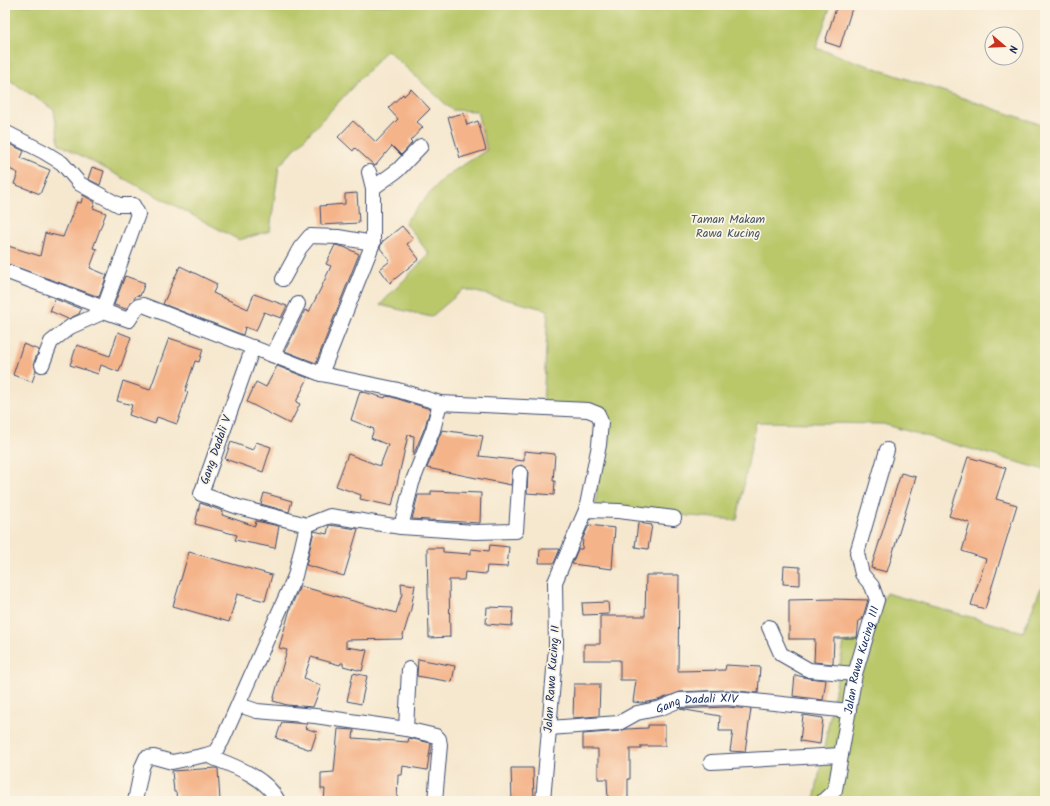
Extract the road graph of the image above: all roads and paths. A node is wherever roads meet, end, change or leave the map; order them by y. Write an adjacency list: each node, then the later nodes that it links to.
1 (5, 132): 9 (street)
2 (421, 146): 4 (street)
3 (369, 172): 4 (street)
4 (373, 188): 5 (street)
5 (373, 243): 7 (street); 13 (street)
6 (5, 271): 9 (street)
7 (283, 279)
8 (298, 304): 11 (street)
9 (105, 310): 10 (street, Jalan Rawa Kucing II); 12 (street)
10 (253, 347): 11 (street, Jalan Rawa Kucing II); 19 (street, Gang Dadali V)
11 (273, 355): 13 (street, Jalan Rawa Kucing II)
12 (42, 365)
13 (321, 374): 14 (street, Jalan Rawa Kucing II)
14 (440, 403): 17 (street, Jalan Rawa Kucing II); 20 (street)
15 (887, 450): 23 (street, Jalan Rawa Kucing III)
16 (520, 474): 20 (street)
17 (586, 510): 18 (street); 26 (street, Jalan Rawa Kucing II)
18 (674, 518)
19 (307, 525): 20 (street); 24 (street)
20 (401, 527)
21 (769, 627): 23 (street)
22 (409, 669): 27 (street)
23 (855, 674): 25 (street, Jalan Rawa Kucing III)
24 (239, 705): 27 (street); 28 (street)
25 (849, 710): 26 (street, Gang Dadali XIV); 29 (street, Jalan Rawa Kucing III)
26 (549, 728): 34 (street, Jalan Rawa Kucing II)
27 (406, 729): 33 (street)
28 (206, 755): 31 (street); 32 (street)
29 (841, 755): 30 (street); 35 (street, Jalan Rawa Kucing III)
30 (711, 762)
31 (135, 801)
32 (278, 801)
33 (435, 801)
34 (543, 801)
35 (823, 801)

